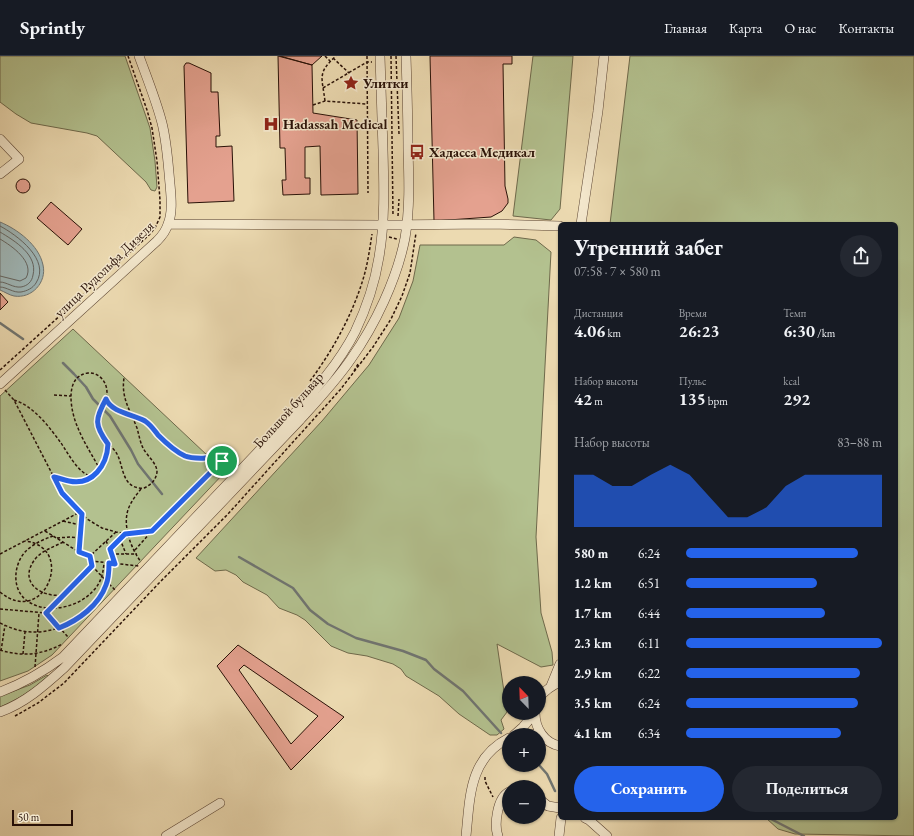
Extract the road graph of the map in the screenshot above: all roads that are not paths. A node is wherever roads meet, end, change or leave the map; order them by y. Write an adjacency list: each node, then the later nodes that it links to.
1 (139, 56): 8 (street, улица Рудольфа Дизеля)
2 (380, 56): 11 (street, Большой бульвар)
3 (406, 56): 9 (street, Большой бульвар)
4 (604, 56): 7 (street)
5 (0, 139): 6 (street)
6 (0, 174)
7 (581, 222)
8 (168, 224): 11 (street); 12 (street, улица Рудольфа Дизеля)
9 (407, 225): 10 (street); 11 (street); 18 (street, Большой бульвар)
10 (558, 226)
11 (376, 228): 17 (street, Большой бульвар)
12 (3, 387)
13 (558, 669): 15 (street)
14 (558, 683): 15 (street)
15 (551, 686): 16 (street)
16 (546, 690)
17 (0, 692)
18 (0, 712)
19 (528, 720): 20 (street)
20 (522, 728)
21 (546, 740): 23 (street)
22 (502, 742): 31 (street)
23 (558, 745)
24 (502, 800): 32 (street)
25 (220, 803): 30 (street)
26 (546, 804): 27 (street)
27 (558, 808)
28 (561, 820): 33 (street)
29 (589, 820): 34 (street)
30 (166, 836)
31 (466, 836)
32 (498, 836)
33 (559, 836)
34 (607, 836)

